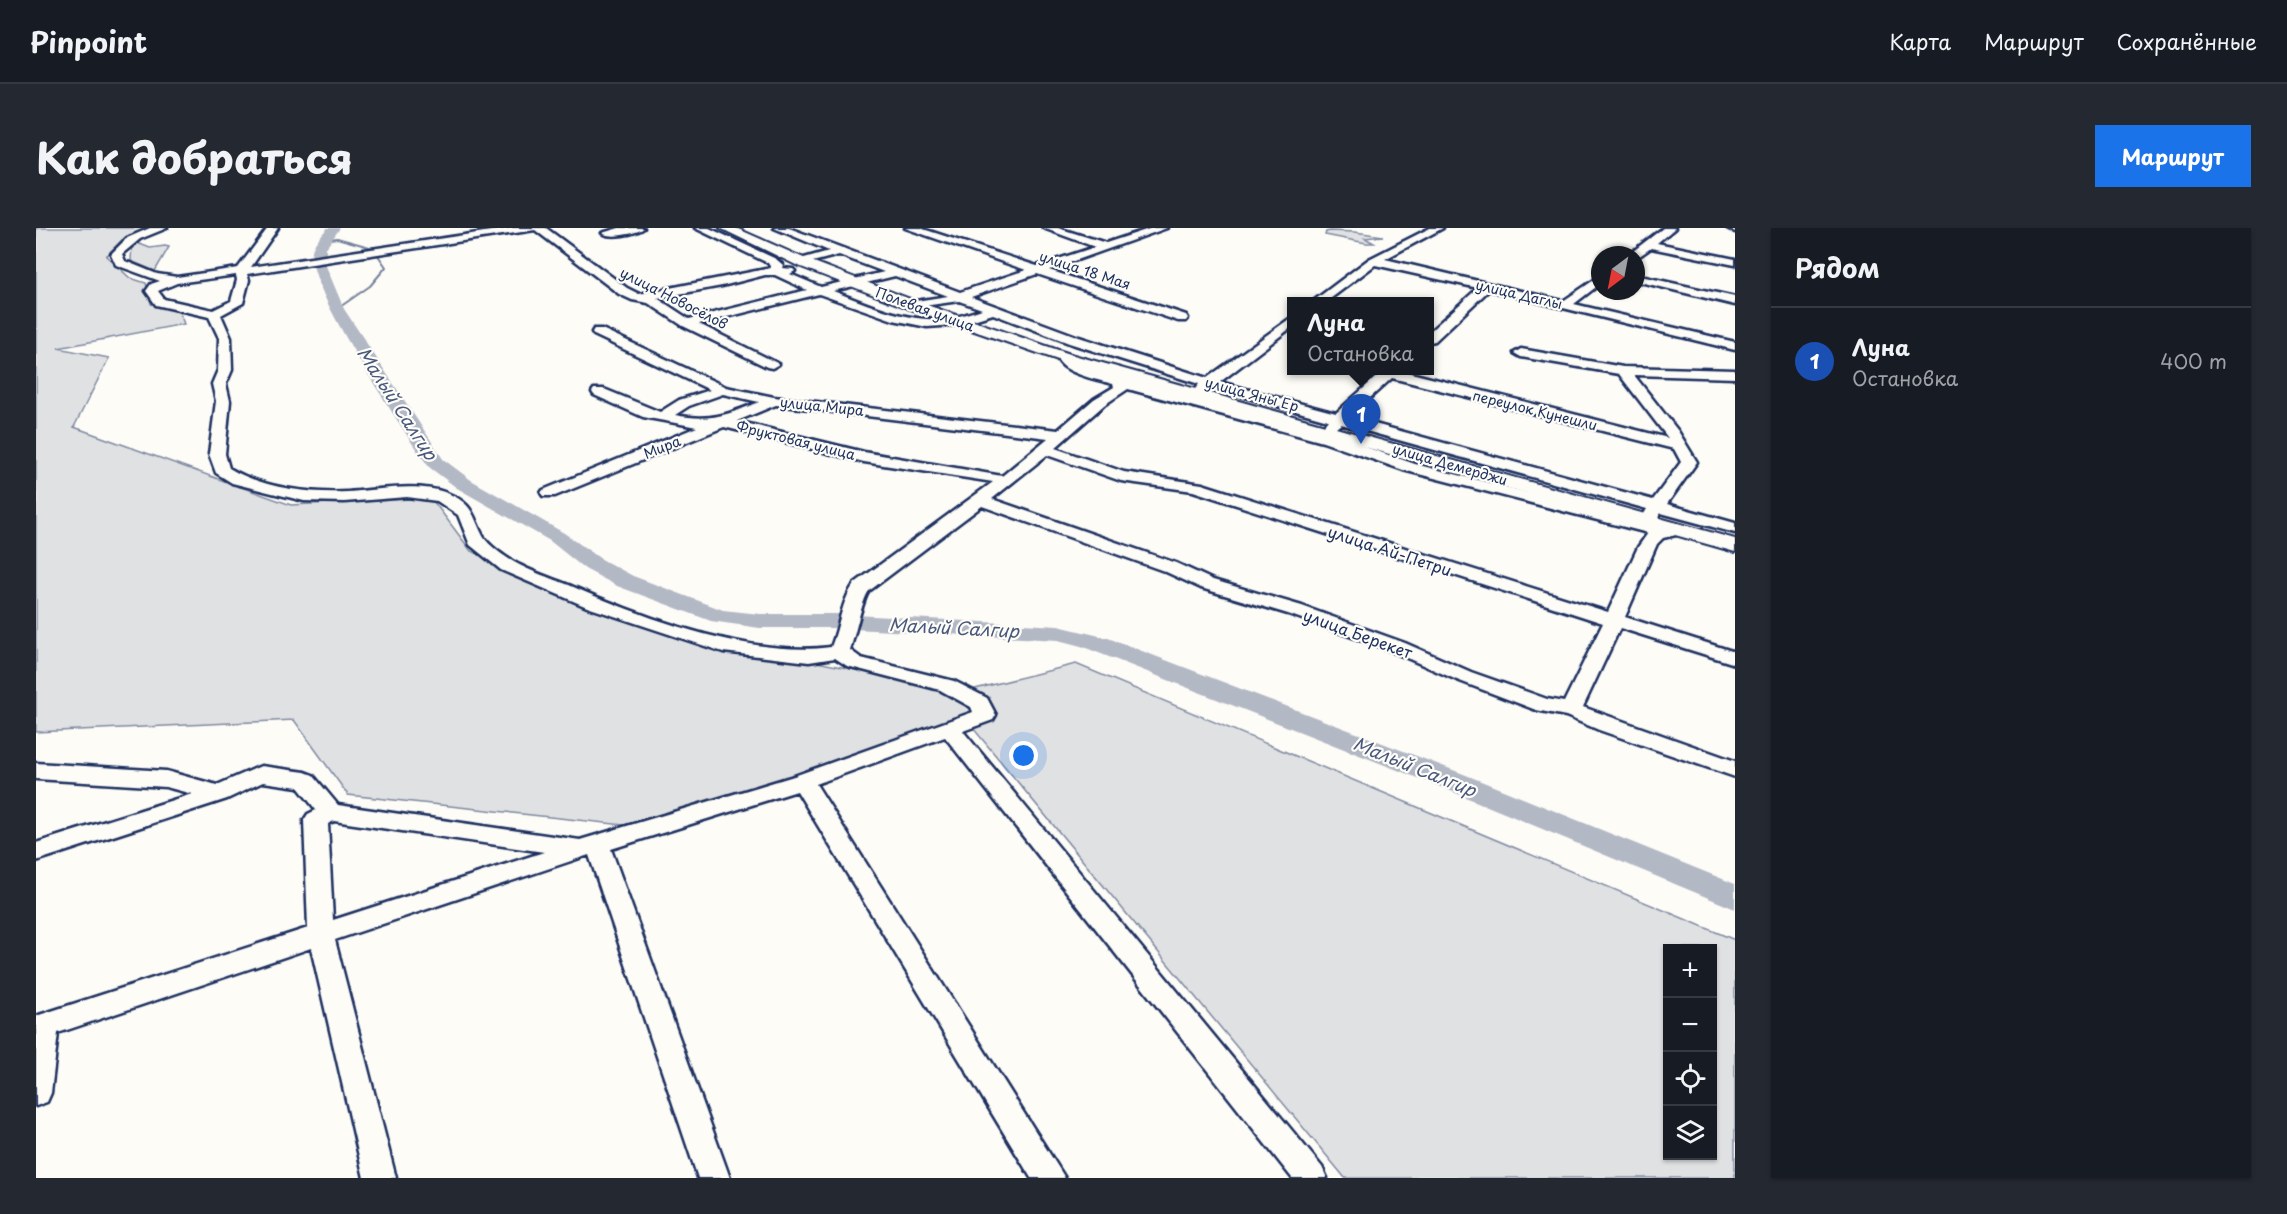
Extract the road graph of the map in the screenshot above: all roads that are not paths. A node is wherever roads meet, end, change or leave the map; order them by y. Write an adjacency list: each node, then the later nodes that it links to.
1 (162, 228): 27 (street)
2 (273, 228): 24 (street)
3 (532, 228): 24 (street)
4 (539, 228): 35 (street, улица Новосёлов)
5 (639, 228): 13 (street)
6 (700, 228): 14 (street)
7 (779, 228): 18 (street, улица Яны Ер)
8 (910, 228): 23 (street, улица 18 Мая)
9 (1048, 228): 16 (street)
10 (1162, 228): 16 (street)
11 (1438, 228): 19 (street)
12 (1670, 228): 15 (street)
13 (607, 233)
14 (728, 235): 20 (main road, Полевая улица); 22 (street)
15 (1649, 244): 17 (street); 21 (street)
16 (1106, 247): 23 (street)
17 (1645, 247)
18 (840, 251): 20 (street); 25 (street, улица Яны Ер)
19 (1373, 261): 30 (street, улица Даглы); 34 (street)
20 (801, 262): 26 (main road, Полевая улица)
21 (1735, 262)
22 (776, 271): 26 (street); 32 (street); 35 (street)
23 (1037, 271): 33 (street); 41 (street, улица 18 Мая)
24 (241, 272): 27 (street); 40 (street)
25 (897, 272): 29 (street); 33 (street, улица Яны Ер)
26 (834, 275): 29 (main road, Полевая улица)
27 (177, 280): 40 (street)
28 (1645, 280): 36 (street)
29 (853, 282): 32 (street); 38 (main road, Полевая улица)
30 (1487, 286): 37 (street, улица Даглы); 46 (street)
31 (1591, 286): 37 (street)
32 (822, 290): 42 (street); 43 (street)
33 (960, 296): 38 (street); 39 (street, улица Яны Ер)
34 (1325, 297)
35 (652, 298): 43 (street, улица Новосёлов)
36 (1735, 301)
37 (1566, 304): 47 (street, улица Даглы)
38 (912, 305): 42 (main road, Полевая улица)
39 (995, 309): 42 (street); 54 (street, улица Яны Ер)
40 (214, 314): 74 (street)
41 (1182, 318)
42 (957, 321): 55 (main road, Полевая улица)
43 (687, 322): 49 (street, улица Новосёлов)
44 (1287, 325): 54 (street)
45 (598, 332): 56 (street, улица Мира)
46 (1434, 334)
47 (1735, 346)
48 (1521, 352): 50 (street)
49 (772, 364)
50 (1623, 371): 51 (street); 65 (street)
51 (1735, 374)
52 (1388, 375): 63 (street)
53 (1403, 375): 65 (street, переулок Кунешли)
54 (1210, 383): 58 (street); 63 (street, улица Яны Ер)
55 (1126, 384): 58 (main road, улица Демерджи); 61 (street); 64 (street)
56 (722, 390): 59 (street, улица Мира); 60 (street)
57 (599, 392): 60 (street, Фруктовая улица)
58 (1192, 393): 61 (main road, улица Демерджи)
59 (774, 401): 62 (street, Мира); 64 (street, улица Мира)
60 (662, 417): 62 (street, Фруктовая улица)
61 (1277, 421): 63 (main road, улица Демерджи); 71 (street)
62 (722, 422): 67 (street, Фруктовая улица); 68 (street, Мира)
63 (1333, 423): 69 (main road, улица Демерджи)
64 (1059, 435): 66 (street); 67 (street)
65 (1681, 446): 69 (street)
66 (1044, 449): 67 (street); 73 (street, улица Ай-Петри)
67 (990, 489): 74 (street); 76 (street, улица Берекет)
68 (549, 493)
69 (1652, 515): 70 (street); 71 (main road, улица Демерджи)
70 (1735, 528)
71 (1672, 531): 72 (main road, улица Демерджи); 73 (street)
72 (1735, 546)
73 (1614, 621): 75 (street, улица Ай-Петри); 76 (street)
74 (839, 652): 77 (street)
75 (1735, 658)
76 (1571, 710): 78 (street, улица Берекет)
77 (948, 727): 80 (street); 91 (street)
78 (1735, 769)
79 (36, 771): 81 (street)
80 (802, 781): 83 (street); 90 (street)
81 (219, 793): 82 (street); 84 (street)
82 (331, 812): 83 (street); 85 (street)
83 (590, 846): 85 (street); 89 (street)
84 (36, 852)
85 (321, 935): 86 (street); 88 (street)
86 (40, 1027): 87 (street)
87 (36, 1093)
88 (380, 1178)
89 (714, 1178)
90 (1049, 1178)
91 (1311, 1178)

